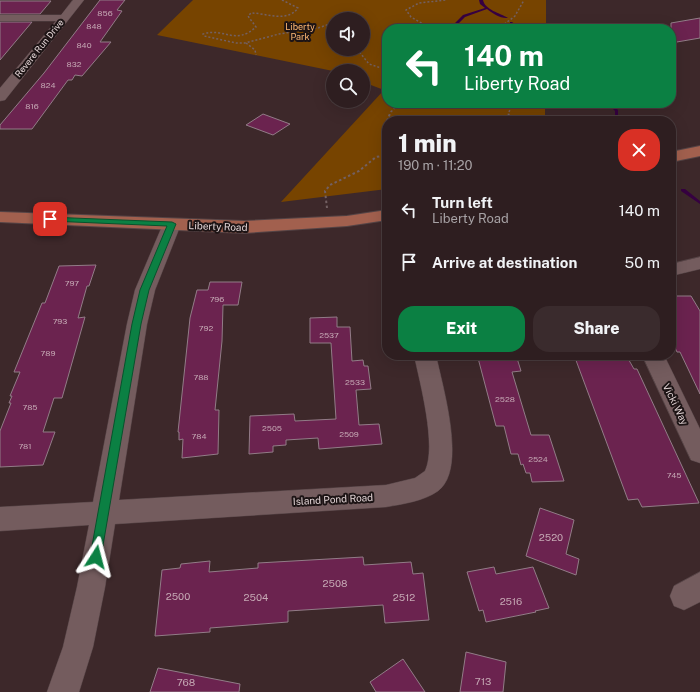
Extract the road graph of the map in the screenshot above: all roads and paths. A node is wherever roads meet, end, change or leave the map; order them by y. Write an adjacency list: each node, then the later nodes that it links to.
1 (79, 0): 6 (street, Revere Run Drive)
2 (282, 0): 10 (path)
3 (446, 0): 7 (path)
4 (524, 0): 8 (path)
5 (0, 18): 6 (street)
6 (64, 18): 14 (street, Revere Run Drive)
7 (423, 24)
8 (505, 24)
9 (326, 25): 10 (path)
10 (245, 43): 11 (path)
11 (256, 55)
12 (360, 56): 13 (path)
13 (382, 69)
14 (0, 97)
15 (700, 151): 17 (main road)
16 (382, 156): 20 (path)
17 (676, 156)
18 (382, 216): 20 (main road, Liberty Road)
19 (0, 217): 21 (main road, Liberty Road)
20 (328, 222): 21 (main road, Liberty Road)
21 (172, 224): 28 (street)
22 (700, 253): 23 (street)
23 (700, 263): 24 (street)
24 (676, 269)
25 (426, 360): 28 (street, Island Pond Road)
26 (655, 360): 27 (street, Vicki Way)
27 (700, 453)
28 (103, 512): 29 (street, Island Pond Road); 30 (street)
29 (0, 519)
30 (63, 692)

